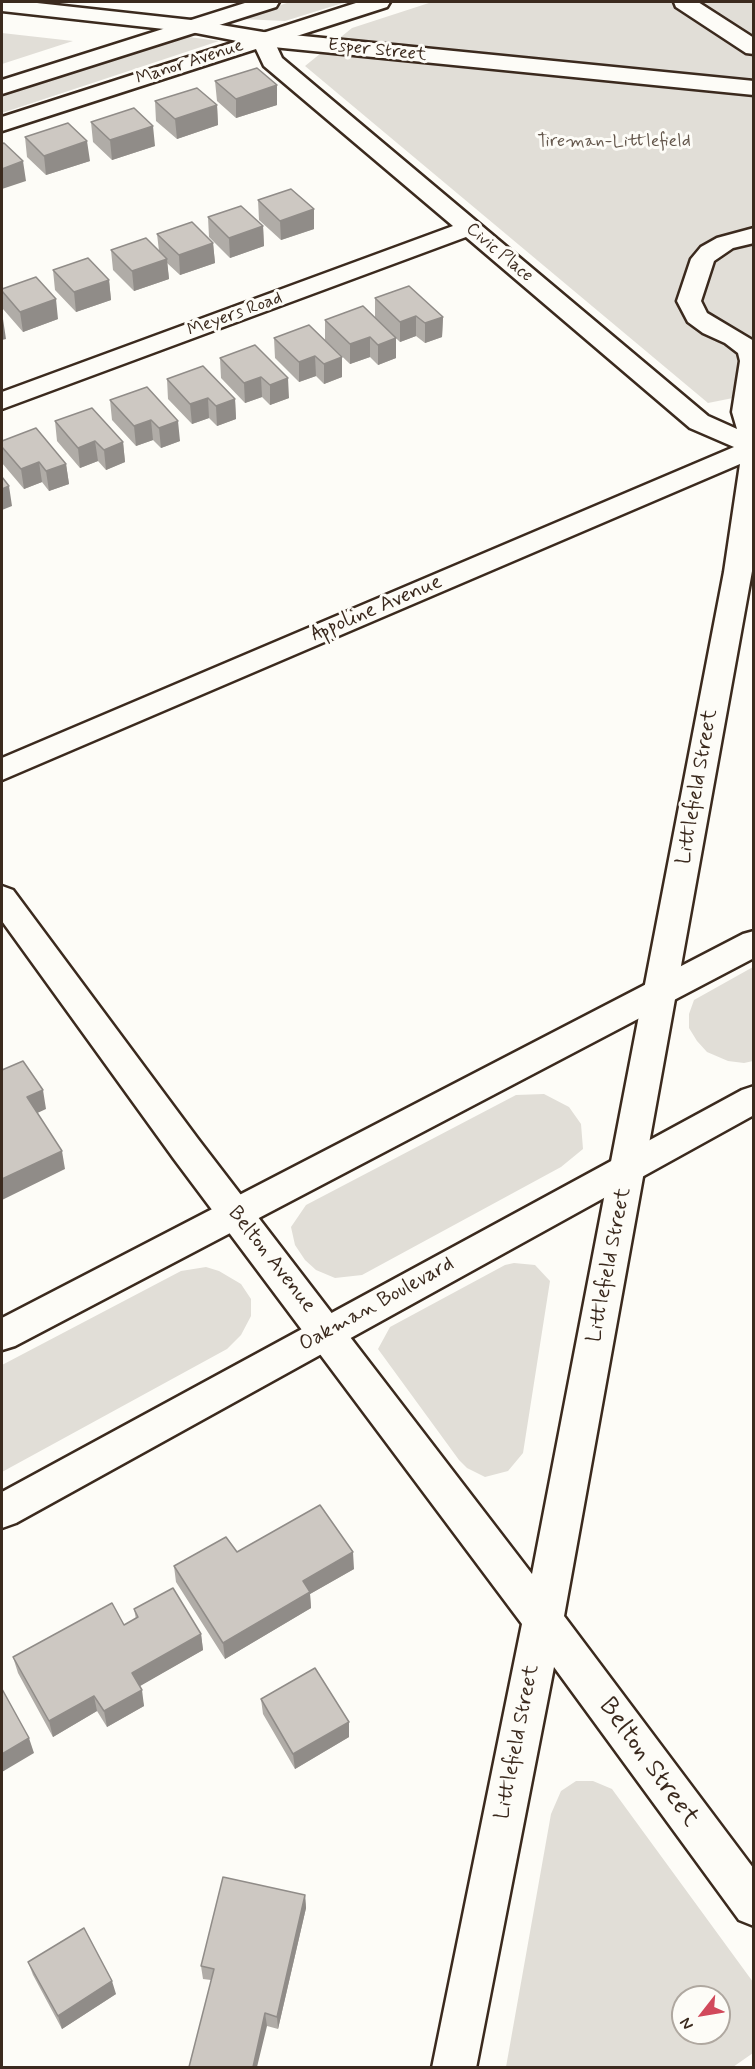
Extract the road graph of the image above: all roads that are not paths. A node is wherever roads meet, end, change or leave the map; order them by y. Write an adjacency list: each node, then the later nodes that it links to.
1 (268, 2): 5 (street, Manor Avenue)
2 (379, 2): 6 (street, Manor Avenue)
3 (684, 2): 7 (street)
4 (2, 5): 5 (street, Esper Street)
5 (190, 26): 6 (street, Esper Street); 8 (street, Manor Avenue)
6 (263, 39): 9 (street, Esper Street); 10 (street, Manor Avenue); 11 (street, Civic Place)
7 (753, 48)
8 (2, 87)
9 (753, 88)
10 (2, 124)
11 (469, 228): 13 (street, Meyers Road); 15 (street, Civic Place)
12 (753, 235): 14 (street)
13 (2, 401)
14 (753, 441)
15 (753, 447): 17 (street, Appoline Avenue)
16 (753, 460): 20 (street, Littlefield Street)
17 (2, 770)
18 (2, 898): 23 (street, Belton Avenue)
19 (753, 943): 20 (street)
20 (661, 991): 22 (street, Littlefield Street); 23 (street)
21 (753, 1099): 22 (street, Oakman Boulevard)
22 (628, 1168): 24 (street, Oakman Boulevard); 27 (street, Littlefield Street)
23 (234, 1213): 24 (street, Belton Avenue); 25 (street)
24 (327, 1332): 26 (street, Oakman Boulevard); 27 (street, Belton Avenue)
25 (2, 1335)
26 (2, 1512)
27 (543, 1620): 28 (street, Belton Street); 29 (street, Littlefield Street)
28 (753, 1905)
29 (454, 2067)

